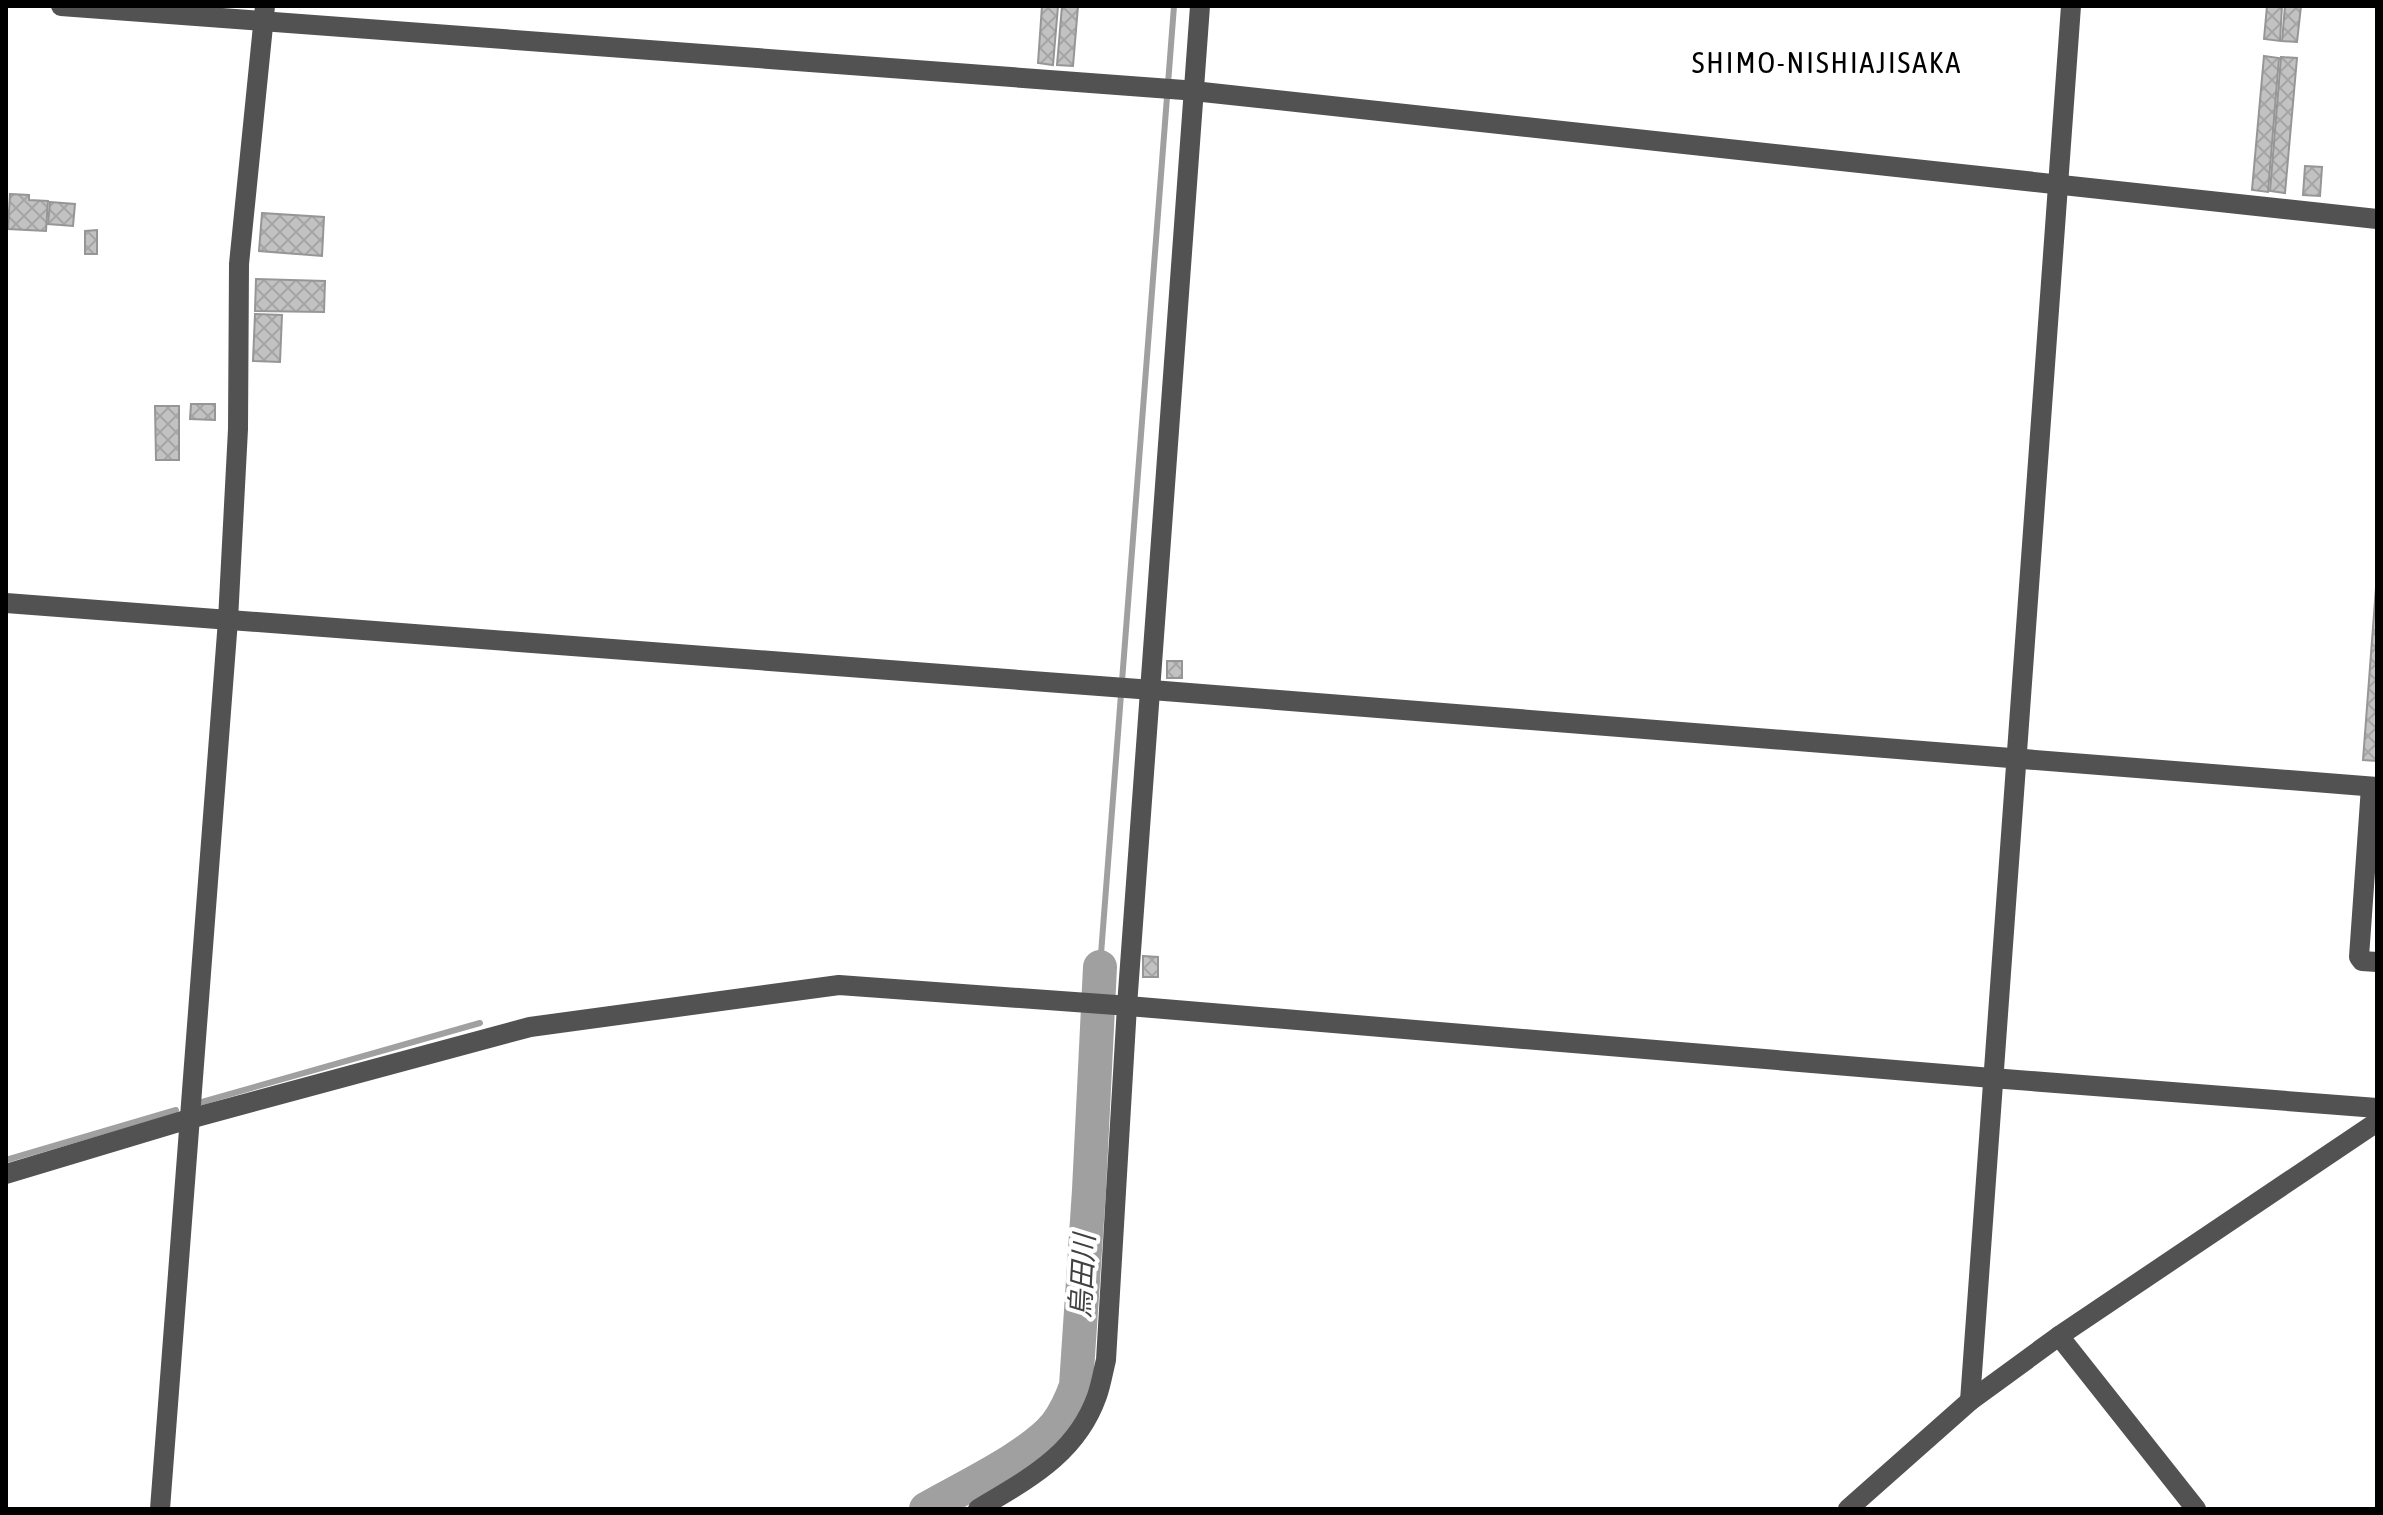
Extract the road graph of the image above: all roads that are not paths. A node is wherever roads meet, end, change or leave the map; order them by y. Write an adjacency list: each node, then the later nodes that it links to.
1 (61, 6): 4 (street)
2 (1200, 6): 5 (street)
3 (2071, 6): 6 (street)
4 (264, 14): 5 (street); 9 (street)
5 (1189, 91): 6 (street); 10 (street)
6 (2057, 185): 7 (street); 11 (street)
7 (2377, 219)
8 (6, 603): 9 (street)
9 (228, 620): 10 (street); 17 (street)
10 (1144, 689): 11 (street); 14 (street)
11 (2017, 760): 12 (street); 15 (street)
12 (2374, 787): 13 (street)
13 (2377, 962)
14 (1121, 1006): 15 (street); 17 (street); 23 (street)
15 (1992, 1078): 16 (street); 21 (street)
16 (2377, 1108)
17 (189, 1119): 19 (street); 22 (street)
18 (2377, 1122): 20 (street)
19 (6, 1174)
20 (2059, 1336): 21 (street); 25 (street)
21 (1970, 1401): 24 (street)
22 (160, 1509)
23 (978, 1509)
24 (1848, 1509)
25 (2196, 1509)

